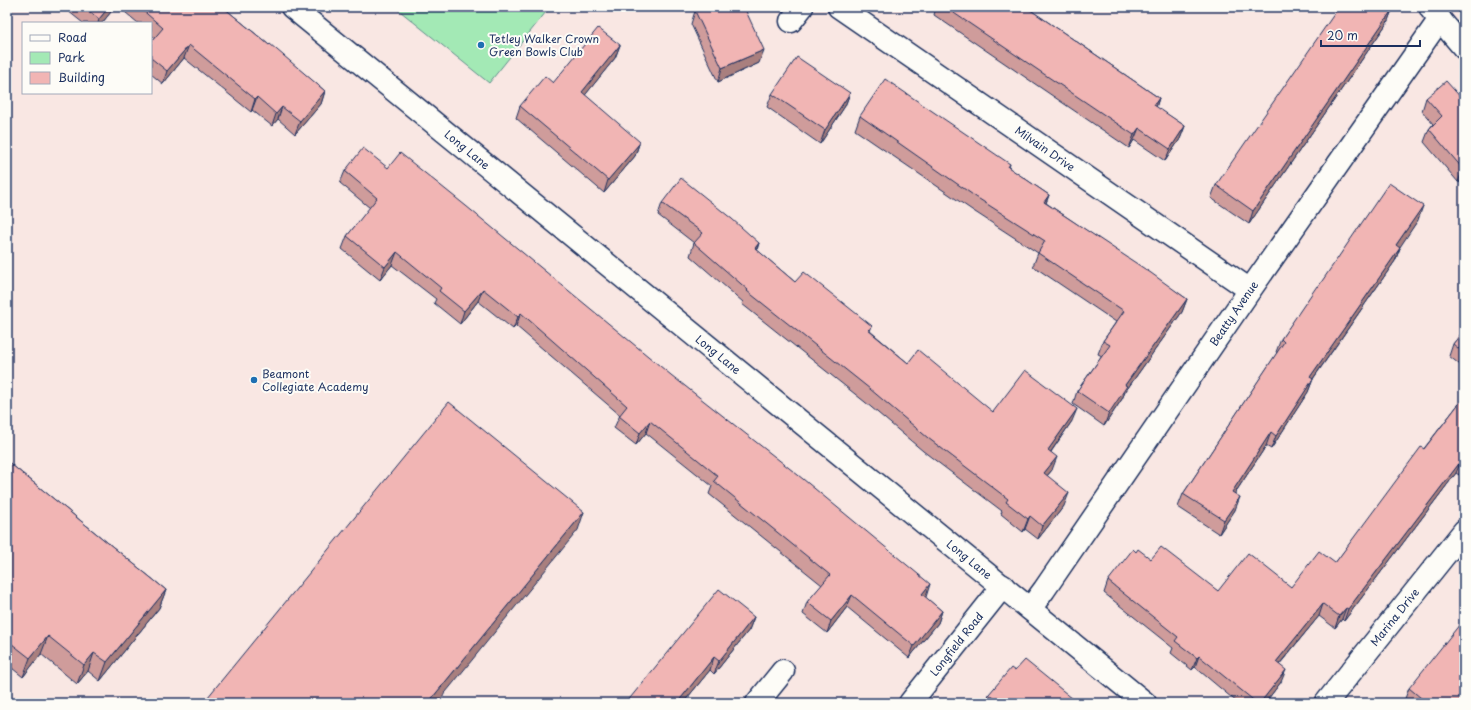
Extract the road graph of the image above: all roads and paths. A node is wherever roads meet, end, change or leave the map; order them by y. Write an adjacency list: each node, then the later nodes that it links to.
1 (292, 7): 7 (street, Long Lane)
2 (839, 7): 5 (street, Milvain Drive)
3 (1435, 13): 4 (street); 5 (street, Beatty Avenue)
4 (1464, 48)
5 (1250, 290): 8 (street, Beatty Avenue)
6 (1464, 531): 13 (street, Marina Drive)
7 (1002, 586): 8 (street, Long Lane); 11 (street, Longfield Road)
8 (1030, 609): 12 (street, Long Lane)
9 (783, 671): 10 (street)
10 (760, 702)
11 (910, 703)
12 (1145, 703)
13 (1326, 703)

